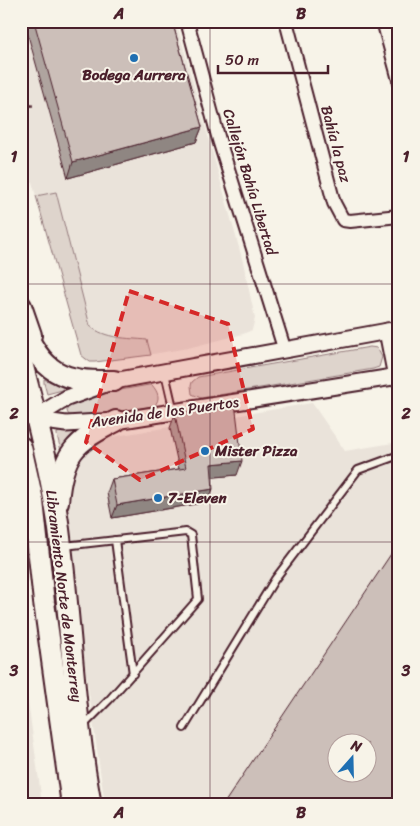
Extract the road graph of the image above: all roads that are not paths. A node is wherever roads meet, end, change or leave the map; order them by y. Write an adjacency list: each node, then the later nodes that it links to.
1 (187, 21): 9 (street, Callejón Bahía Libertad)
2 (286, 21): 5 (street, Bahía la paz)
3 (383, 21): 4 (street)
4 (399, 80)
5 (399, 216)
6 (21, 306): 10 (main road)
7 (21, 323): 10 (main road)
8 (393, 330): 9 (street, Avenida de los Puertos); 12 (street)
9 (285, 351): 11 (street, Avenida de los Puertos)
10 (28, 355): 13 (main road); 16 (main road, Libramiento Norte de Monterrey)
11 (165, 371): 13 (street, Avenida de los Puertos); 15 (lane)
12 (398, 376): 15 (street, Avenida de los Puertos)
13 (114, 381): 16 (street, Avenida de los Puertos)
14 (21, 395): 16 (main road)
15 (174, 412): 17 (street, Avenida de los Puertos)
16 (37, 420): 17 (street, Avenida de los Puertos); 20 (main road, Libramiento Norte de Monterrey); 23 (main road)
17 (116, 421): 20 (main road)
18 (21, 447): 23 (main road, Libramiento Norte de Monterrey)
19 (399, 455): 26 (lane)
20 (58, 522): 22 (main road, Libramiento Norte de Monterrey)
21 (115, 540): 22 (lane); 24 (lane); 24 (lane)
22 (60, 547): 25 (main road, Libramiento Norte de Monterrey)
23 (44, 602): 27 (main road, Libramiento Norte de Monterrey)
24 (133, 674): 25 (lane)
25 (80, 728): 28 (main road, Libramiento Norte de Monterrey)
26 (184, 728)
27 (72, 805)
28 (91, 805)

